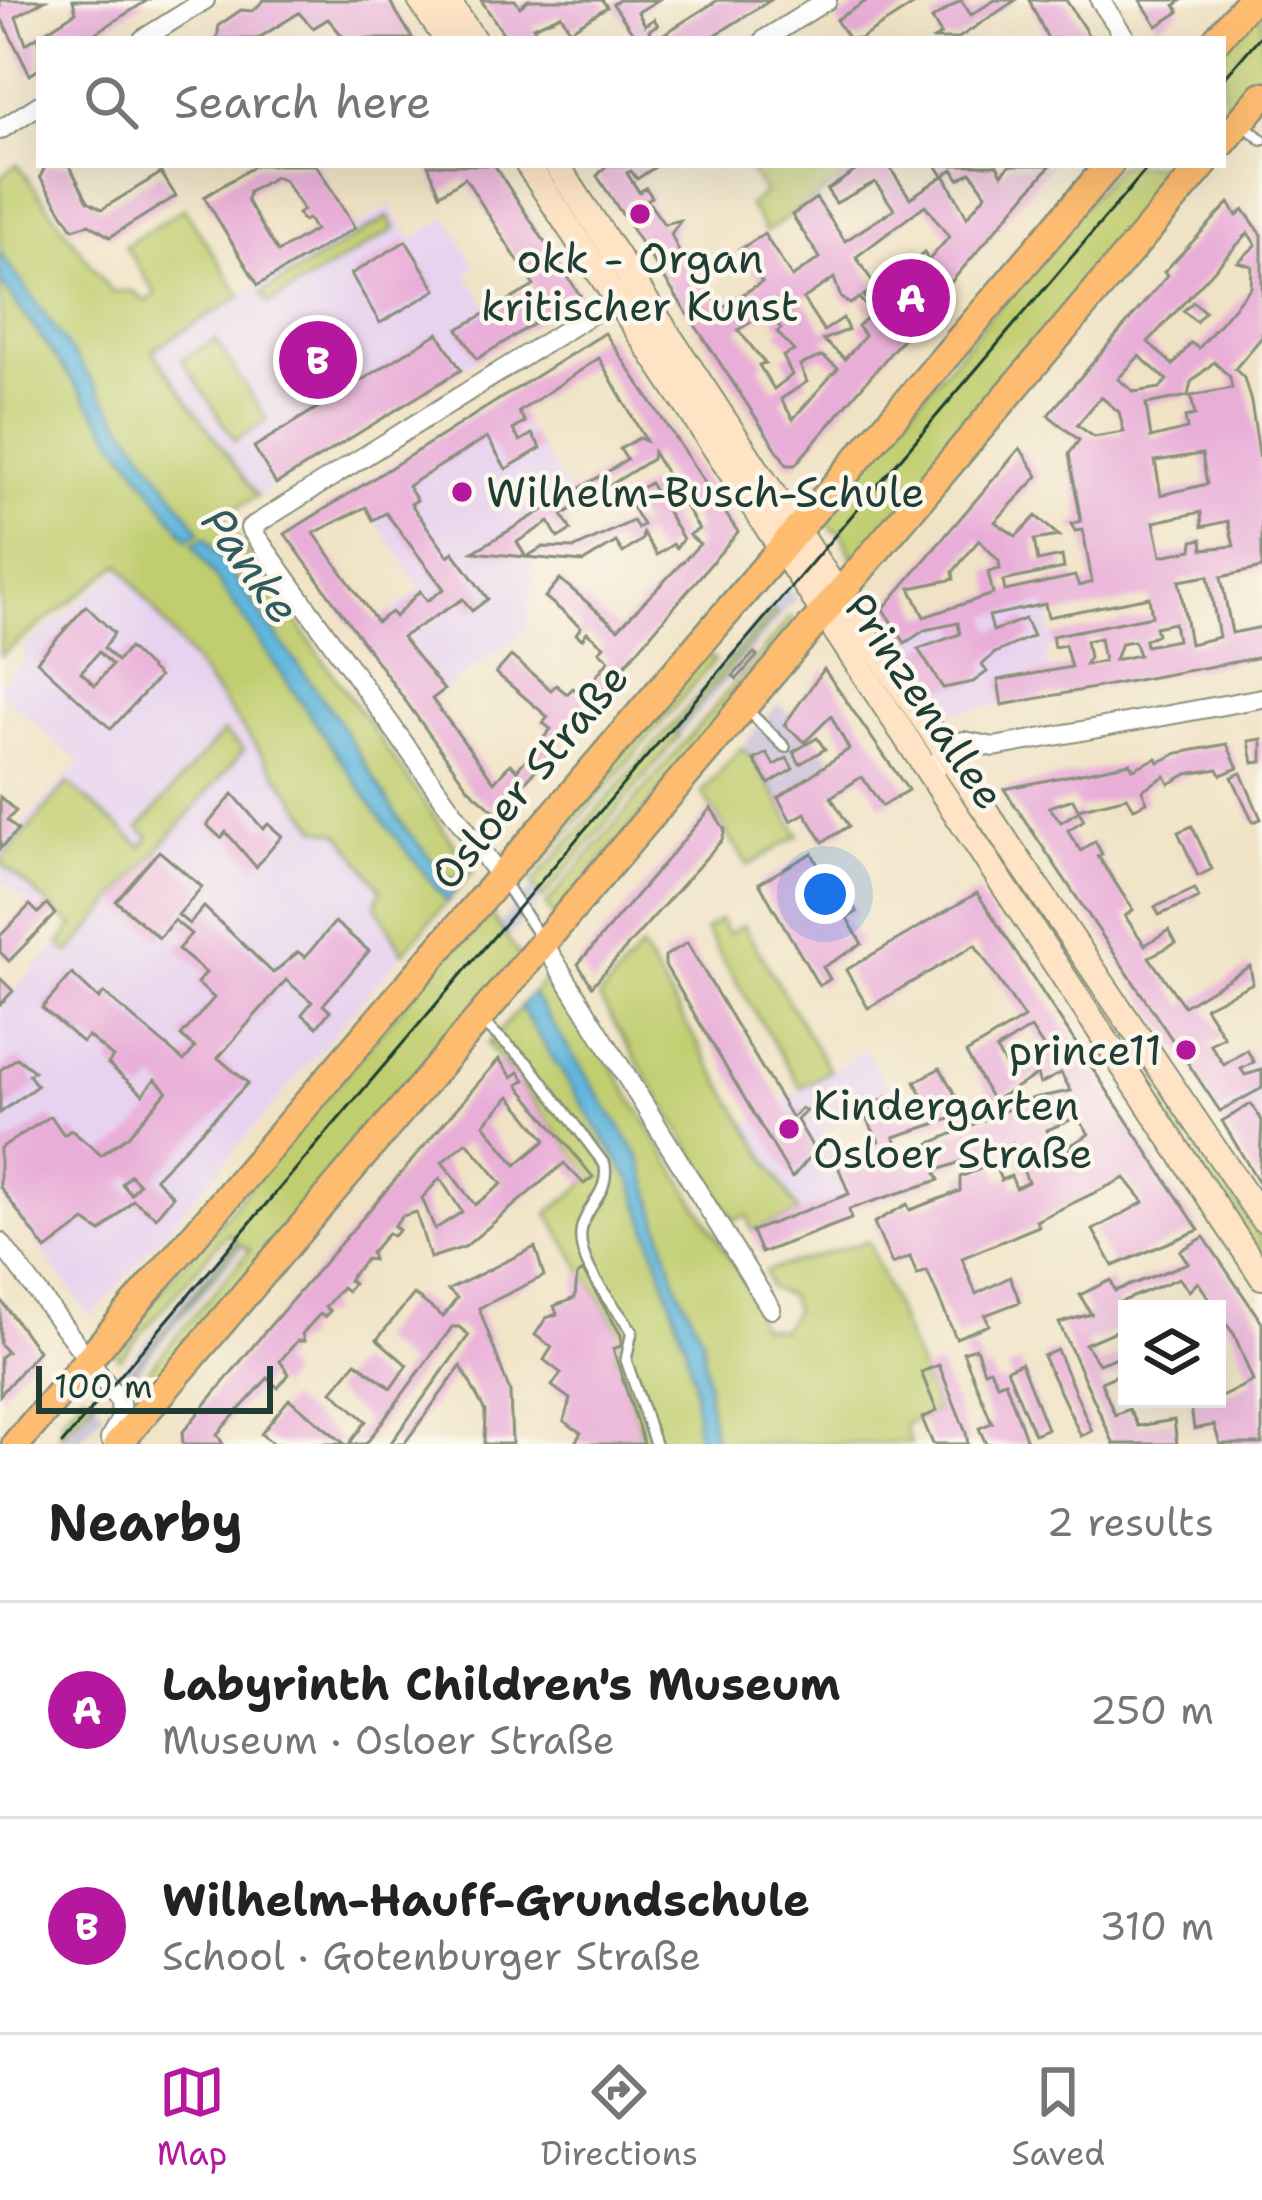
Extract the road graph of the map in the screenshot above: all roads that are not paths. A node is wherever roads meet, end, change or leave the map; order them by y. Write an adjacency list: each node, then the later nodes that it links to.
1 (205, 0): 7 (street)
2 (420, 0): 8 (main road)
3 (447, 0): 9 (main road)
4 (826, 0): 10 (street)
5 (1100, 0): 11 (street)
6 (1250, 0): 12 (main road)
7 (148, 36)
8 (444, 36)
9 (471, 36)
10 (770, 36)
11 (1124, 36)
12 (1219, 36)
13 (1262, 96): 16 (main road)
14 (36, 107): 15 (street)
15 (0, 130)
16 (1242, 134)
17 (530, 168): 21 (main road, Prinzenallee)
18 (563, 168): 22 (main road, Prinzenallee)
19 (1106, 168): 23 (main road, Osloer Straße)
20 (1200, 168): 24 (main road)
21 (617, 298): 22 (main road, Prinzenallee); 29 (street)
22 (747, 478): 23 (main road, Prinzenallee)
23 (786, 539): 24 (main road, Prinzenallee); 29 (main road, Osloer Straße)
24 (829, 603): 26 (main road); 28 (main road, Prinzenallee)
25 (1262, 698): 28 (street)
26 (742, 706): 27 (lane); 32 (main road)
27 (785, 747)
28 (938, 762): 30 (main road, Prinzenallee); 31 (main road, Prinzenallee)
29 (499, 876): 32 (lane); 38 (main road, Osloer Straße)
30 (1064, 920): 31 (lane); 34 (main road, Prinzenallee)
31 (1036, 940): 36 (main road, Prinzenallee)
32 (544, 944): 33 (main road); 37 (street)
33 (479, 1020): 40 (main road); 41 (lane)
34 (1262, 1219)
35 (0, 1242): 38 (street)
36 (1262, 1275)
37 (771, 1309)
38 (88, 1360): 39 (main road, Osloer Straße); 40 (street)
39 (16, 1439)
40 (114, 1444)
41 (655, 1444)

